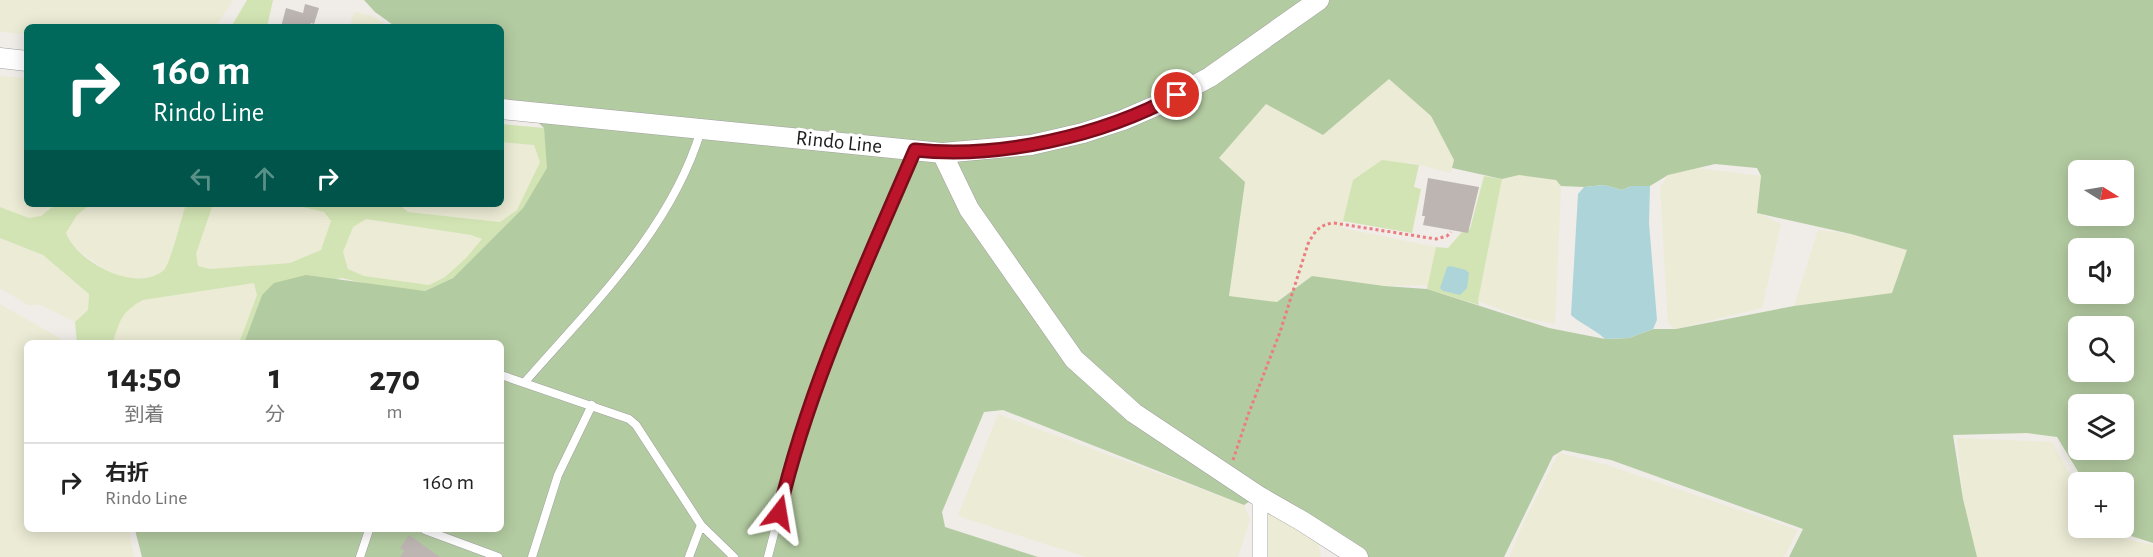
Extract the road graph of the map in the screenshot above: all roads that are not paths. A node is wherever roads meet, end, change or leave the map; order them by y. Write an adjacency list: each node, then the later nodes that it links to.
1 (1319, 0): 7 (street, Rindo Line)
2 (0, 58): 3 (street)
3 (24, 61)
4 (504, 109): 5 (street, Rindo Line)
5 (701, 129): 6 (street, Rindo Line); 9 (lane)
6 (915, 150): 7 (street, Rindo Line); 20 (lane)
7 (942, 153): 11 (street)
8 (504, 376): 9 (lane)
9 (525, 382): 10 (lane)
10 (592, 405): 12 (lane); 17 (lane)
11 (1260, 497): 21 (street); 22 (street)
12 (700, 525): 18 (lane); 19 (lane)
13 (368, 532): 15 (lane)
14 (430, 532): 16 (lane)
15 (360, 557)
16 (498, 557)
17 (532, 557)
18 (689, 557)
19 (734, 557)
20 (768, 557)
21 (1260, 557)
22 (1358, 557)

